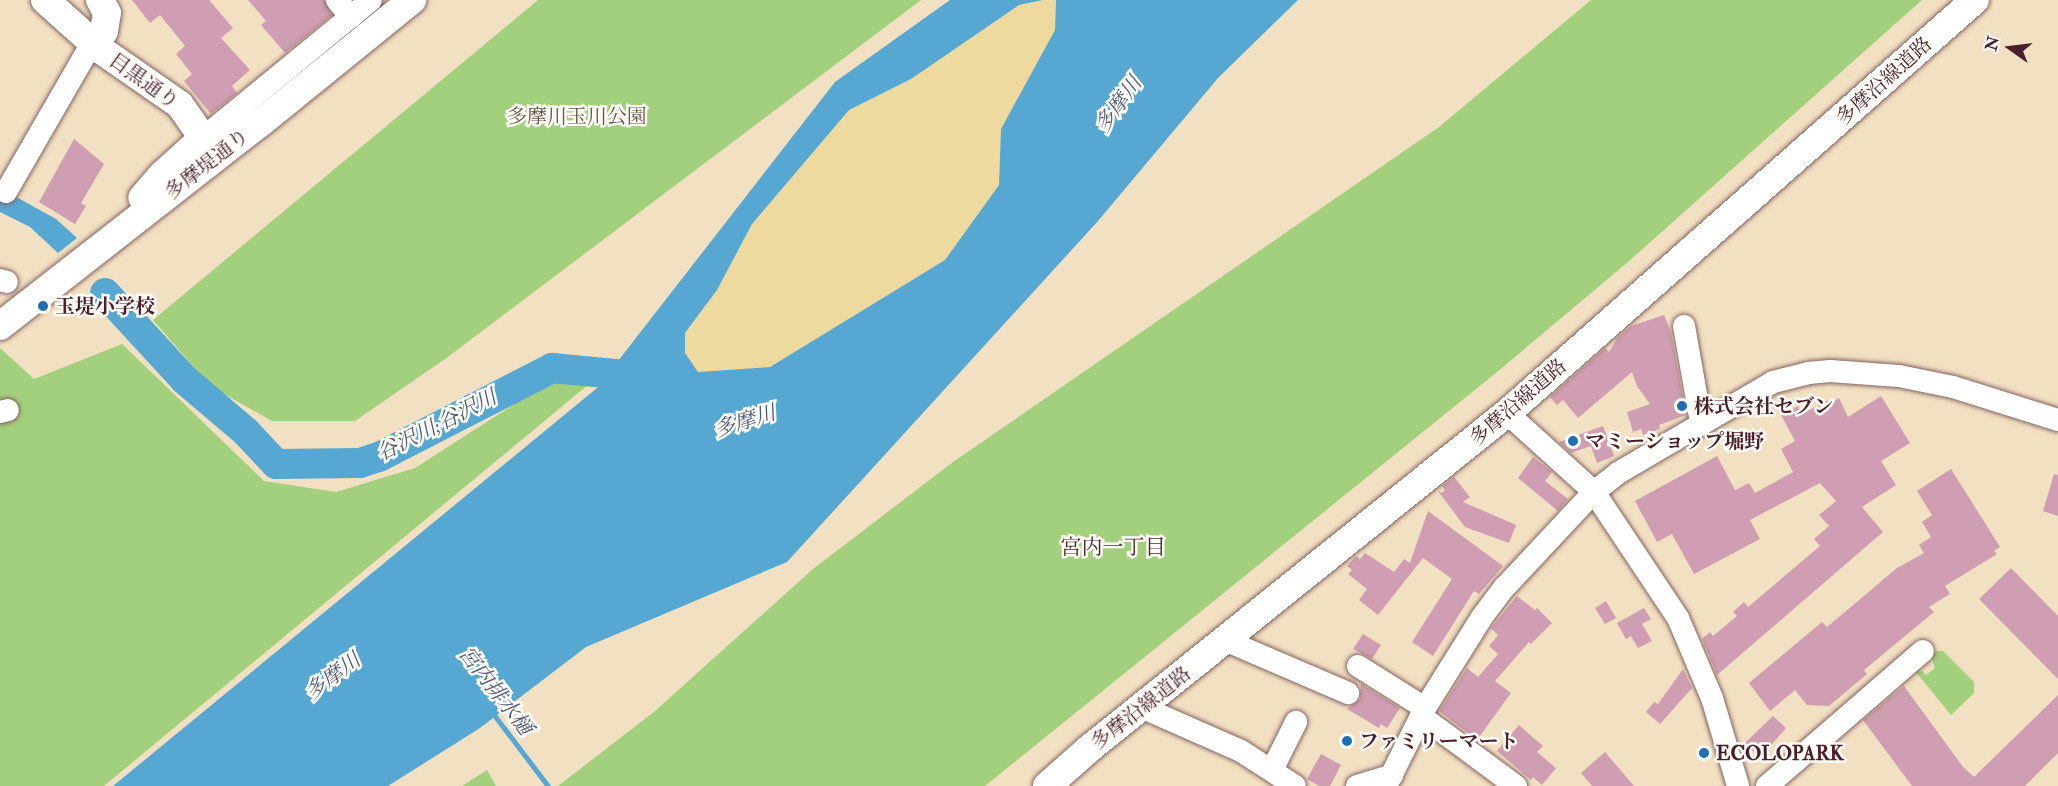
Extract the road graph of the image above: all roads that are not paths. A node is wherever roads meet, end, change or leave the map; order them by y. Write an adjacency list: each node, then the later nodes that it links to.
1 (45, 0): 7 (main road, 目黒通り)
2 (371, 0): 6 (street)
3 (412, 0): 10 (main road, 多摩堤通り)
4 (1975, 0): 13 (main road, 多摩沿線道路)
5 (104, 2): 7 (main road)
6 (344, 8): 8 (street)
7 (94, 44): 8 (main road, 目黒通り); 9 (street)
8 (203, 138): 10 (main road)
9 (6, 192)
10 (128, 226): 11 (main road, 多摩堤通り)
11 (0, 326)
12 (1684, 326): 15 (street)
13 (1507, 413): 16 (street); 17 (main road, 多摩沿線道路)
14 (2058, 420): 15 (street)
15 (1701, 422): 16 (street)
16 (1594, 492): 22 (street); 30 (street)
17 (1227, 641): 20 (street); 21 (main road, 多摩沿線道路)
18 (1923, 651): 31 (street)
19 (1358, 666): 22 (street)
20 (1348, 693)
21 (1141, 707): 24 (street); 26 (main road, 多摩沿線道路)
22 (1423, 712): 25 (street); 29 (street)
23 (1296, 722): 24 (street)
24 (1272, 770): 27 (street)
25 (1389, 780): 28 (street)
26 (1047, 786)
27 (1295, 786)
28 (1357, 786)
29 (1516, 786)
30 (1738, 786)
31 (1767, 786)

